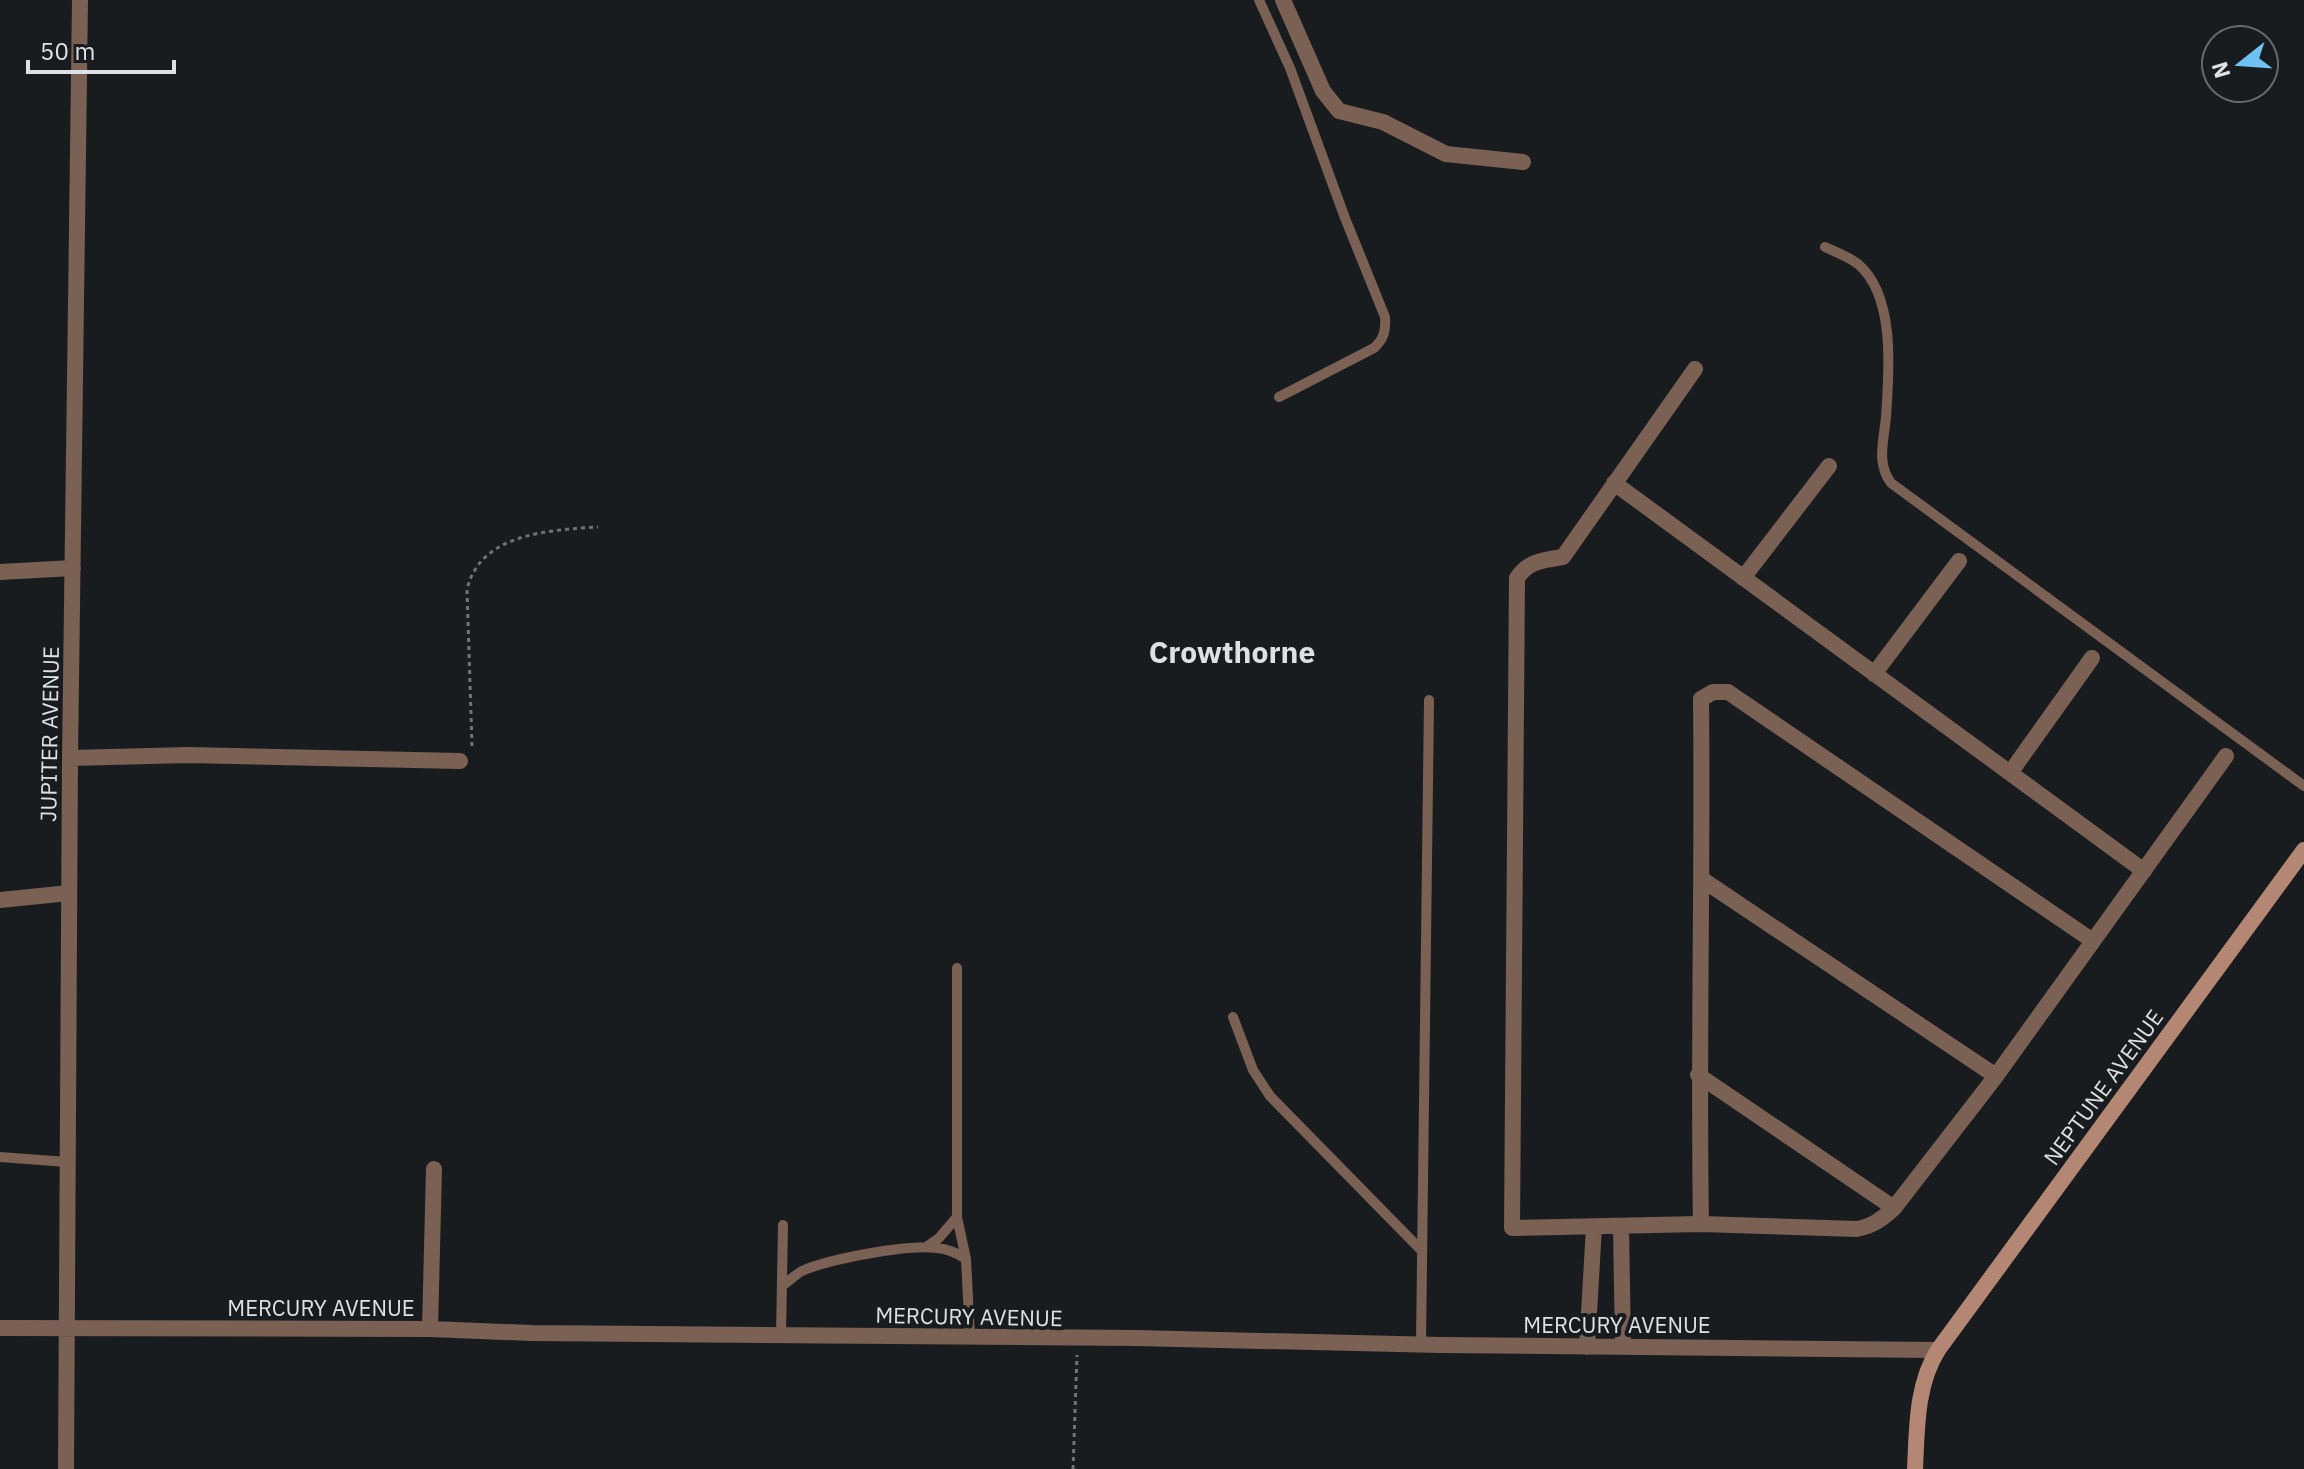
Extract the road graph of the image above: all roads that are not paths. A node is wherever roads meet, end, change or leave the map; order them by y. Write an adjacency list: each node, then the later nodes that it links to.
1 (80, 0): 11 (street, JUPITER AVENUE)
2 (1259, 0): 7 (lane)
3 (1283, 0): 4 (street)
4 (1523, 162)
5 (1825, 247): 21 (lane)
6 (1695, 369): 9 (street)
7 (1279, 397)
8 (1829, 466): 13 (street)
9 (1614, 483): 13 (street); 40 (street)
10 (1959, 561): 15 (street)
11 (73, 568): 12 (street); 18 (street, JUPITER AVENUE)
12 (0, 572)
13 (1743, 578): 15 (street)
14 (2092, 658): 20 (street)
15 (1874, 674): 20 (street)
16 (1429, 700): 42 (lane)
17 (2226, 756): 23 (street)
18 (70, 758): 19 (street); 25 (street, JUPITER AVENUE)
19 (460, 761)
20 (2010, 773): 23 (street)
21 (2304, 786)
22 (2304, 850): 55 (main road, NEPTUNE AVENUE)
23 (2144, 871): 27 (street)
24 (1703, 880): 27 (street); 30 (street); 31 (street)
25 (69, 893): 26 (street); 33 (street, JUPITER AVENUE)
26 (0, 900)
27 (2093, 941): 31 (street)
28 (957, 968): 36 (lane)
29 (1233, 1017): 42 (lane)
30 (1698, 1075): 35 (street); 37 (street)
31 (1996, 1076): 35 (street)
32 (0, 1157): 33 (lane)
33 (67, 1162): 48 (street, JUPITER AVENUE)
34 (434, 1169): 49 (street)
35 (1894, 1208): 37 (street)
36 (957, 1217): 41 (lane); 43 (lane)
37 (1701, 1224): 39 (street)
38 (783, 1225): 44 (lane)
39 (1621, 1226): 40 (street); 45 (street)
40 (1594, 1227): 46 (street)
41 (924, 1248): 43 (lane); 44 (lane)
42 (1422, 1251): 52 (lane)
43 (966, 1259): 51 (lane)
44 (782, 1286): 50 (lane)
45 (1622, 1323): 46 (lane); 54 (street)
46 (1589, 1324): 53 (street)
47 (0, 1328): 48 (street, MERCURY AVENUE)
48 (65, 1329): 49 (street, MERCURY AVENUE); 56 (street, JUPITER AVENUE)
49 (430, 1329): 50 (street, MERCURY AVENUE)
50 (781, 1336): 51 (street, MERCURY AVENUE)
51 (970, 1337): 52 (street, MERCURY AVENUE)
52 (1421, 1344): 53 (street, MERCURY AVENUE)
53 (1587, 1347): 54 (street, MERCURY AVENUE)
54 (1623, 1347): 55 (street, MERCURY AVENUE)
55 (1938, 1350): 57 (main road, NEPTUNE AVENUE)
56 (66, 1469)
57 (1915, 1469)

